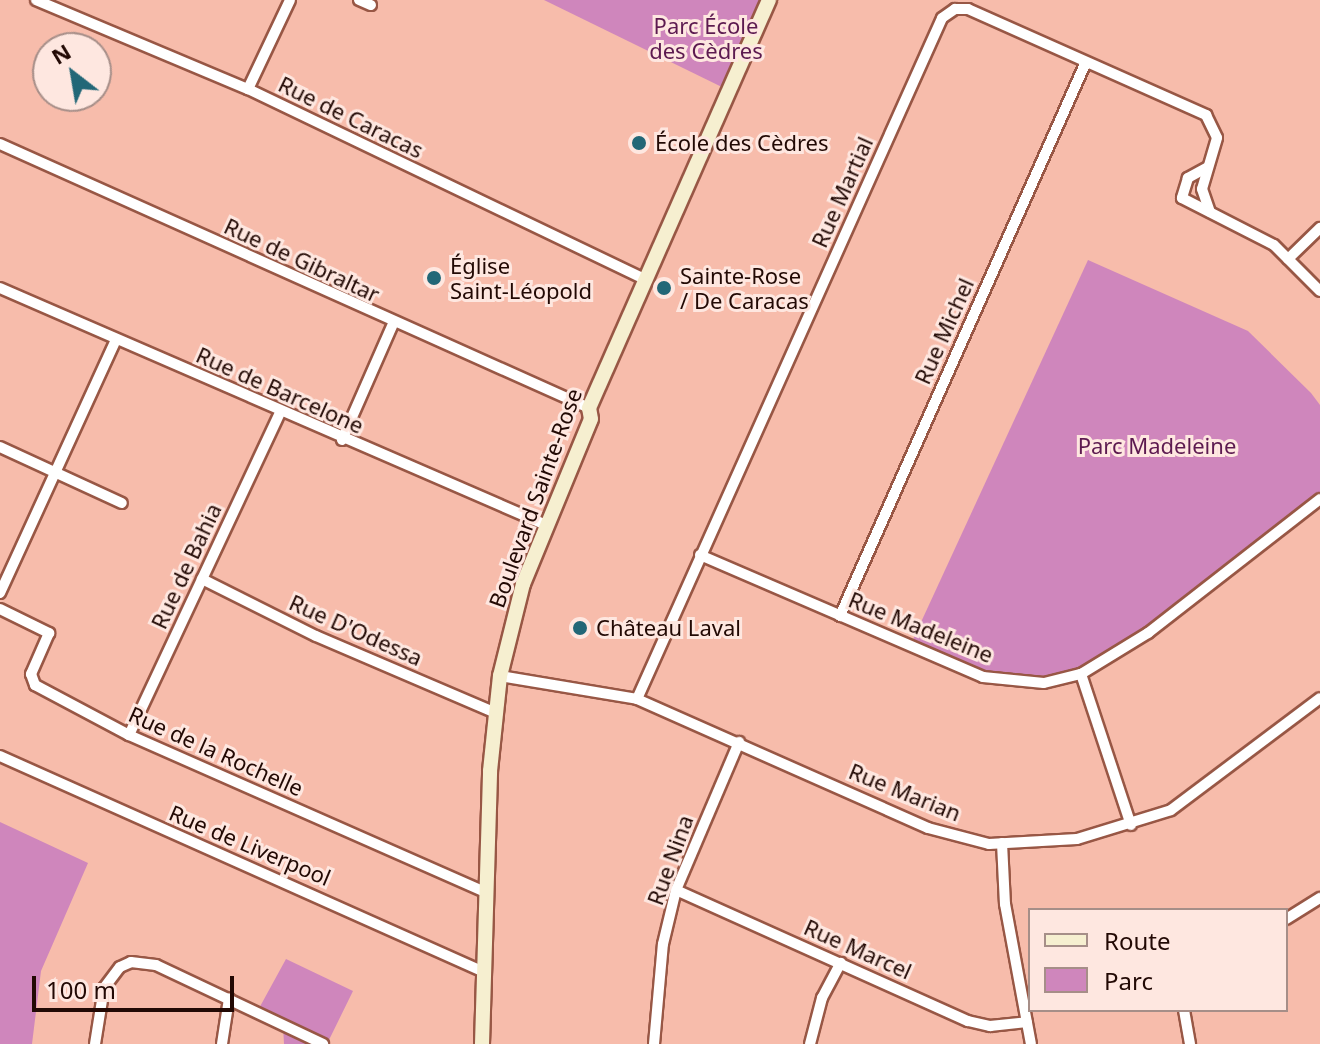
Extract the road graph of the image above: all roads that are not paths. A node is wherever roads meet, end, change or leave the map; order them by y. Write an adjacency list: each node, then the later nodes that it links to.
1 (36, 0): 7 (street, Rue de Caracas)
2 (290, 0): 7 (street)
3 (359, 0): 5 (street)
4 (769, 0): 13 (street, Boulevard Sainte-Rose)
5 (371, 5)
6 (1086, 62): 9 (street, Rue Martial); 26 (street, Rue Martial); 30 (street, Rue Michel)
7 (248, 89): 13 (street, Rue de Caracas)
8 (0, 144): 16 (street, Rue de Gibraltar)
9 (1206, 168): 10 (street, Rue Martial); 10 (street, Rue Martial)
10 (1210, 212): 12 (street, Rue Martial)
11 (1320, 228): 12 (street)
12 (1288, 259): 15 (street, Rue Martial)
13 (644, 279): 18 (street, Boulevard Sainte-Rose)
14 (0, 288): 17 (street, Rue de Barcelone)
15 (1320, 291)
16 (393, 324): 18 (street, Rue de Gibraltar); 20 (street)
17 (116, 340): 19 (street, Rue de Barcelone); 22 (street)
18 (589, 408): 25 (street, Boulevard Sainte-Rose)
19 (280, 413): 20 (street, Rue de Barcelone); 27 (street, Rue de Bahia)
20 (342, 440): 25 (street, Rue de Barcelone)
21 (0, 447): 22 (street)
22 (54, 471): 24 (street); 28 (street)
23 (1320, 499): 31 (street, Rue Madeleine)
24 (122, 503)
25 (546, 525): 32 (street, Boulevard Sainte-Rose)
26 (700, 555): 30 (street, Rue Madeleine); 34 (street, Rue Martial)
27 (202, 579): 35 (street, Rue D'Odessa); 36 (street, Rue de Bahia)
28 (0, 593)
29 (0, 609): 36 (street, Rue de la Rochelle)
30 (840, 616): 31 (street, Rue Madeleine)
31 (1081, 674): 39 (street)
32 (500, 676): 34 (street, Rue Marian); 35 (street, Boulevard Sainte-Rose)
33 (1320, 698): 39 (street, Rue Marian)
34 (637, 699): 37 (street, Rue Marian)
35 (496, 713): 42 (street, Boulevard Sainte-Rose)
36 (129, 735): 42 (street, Rue de la Rochelle)
37 (739, 742): 40 (street, Rue Marian); 41 (street, Rue Nina)
38 (0, 756): 46 (street, Rue de Liverpool)
39 (1131, 825): 40 (street, Rue Marian)
40 (1002, 843): 49 (street)
41 (676, 890): 45 (street, Rue Marcel); 54 (street, Rue Nina)
42 (487, 893): 46 (street, Boulevard Sainte-Rose)
43 (1320, 898): 44 (street)
44 (1288, 918)
45 (841, 963): 49 (street, Rue Marcel); 55 (street)
46 (484, 972): 53 (street, Boulevard Sainte-Rose)
47 (229, 999): 50 (street); 51 (street); 52 (street)
48 (1184, 1012): 57 (street)
49 (1027, 1022): 56 (street)
50 (95, 1044)
51 (222, 1044)
52 (323, 1044)
53 (482, 1044)
54 (654, 1044)
55 (810, 1044)
56 (1031, 1044)
57 (1190, 1044)

